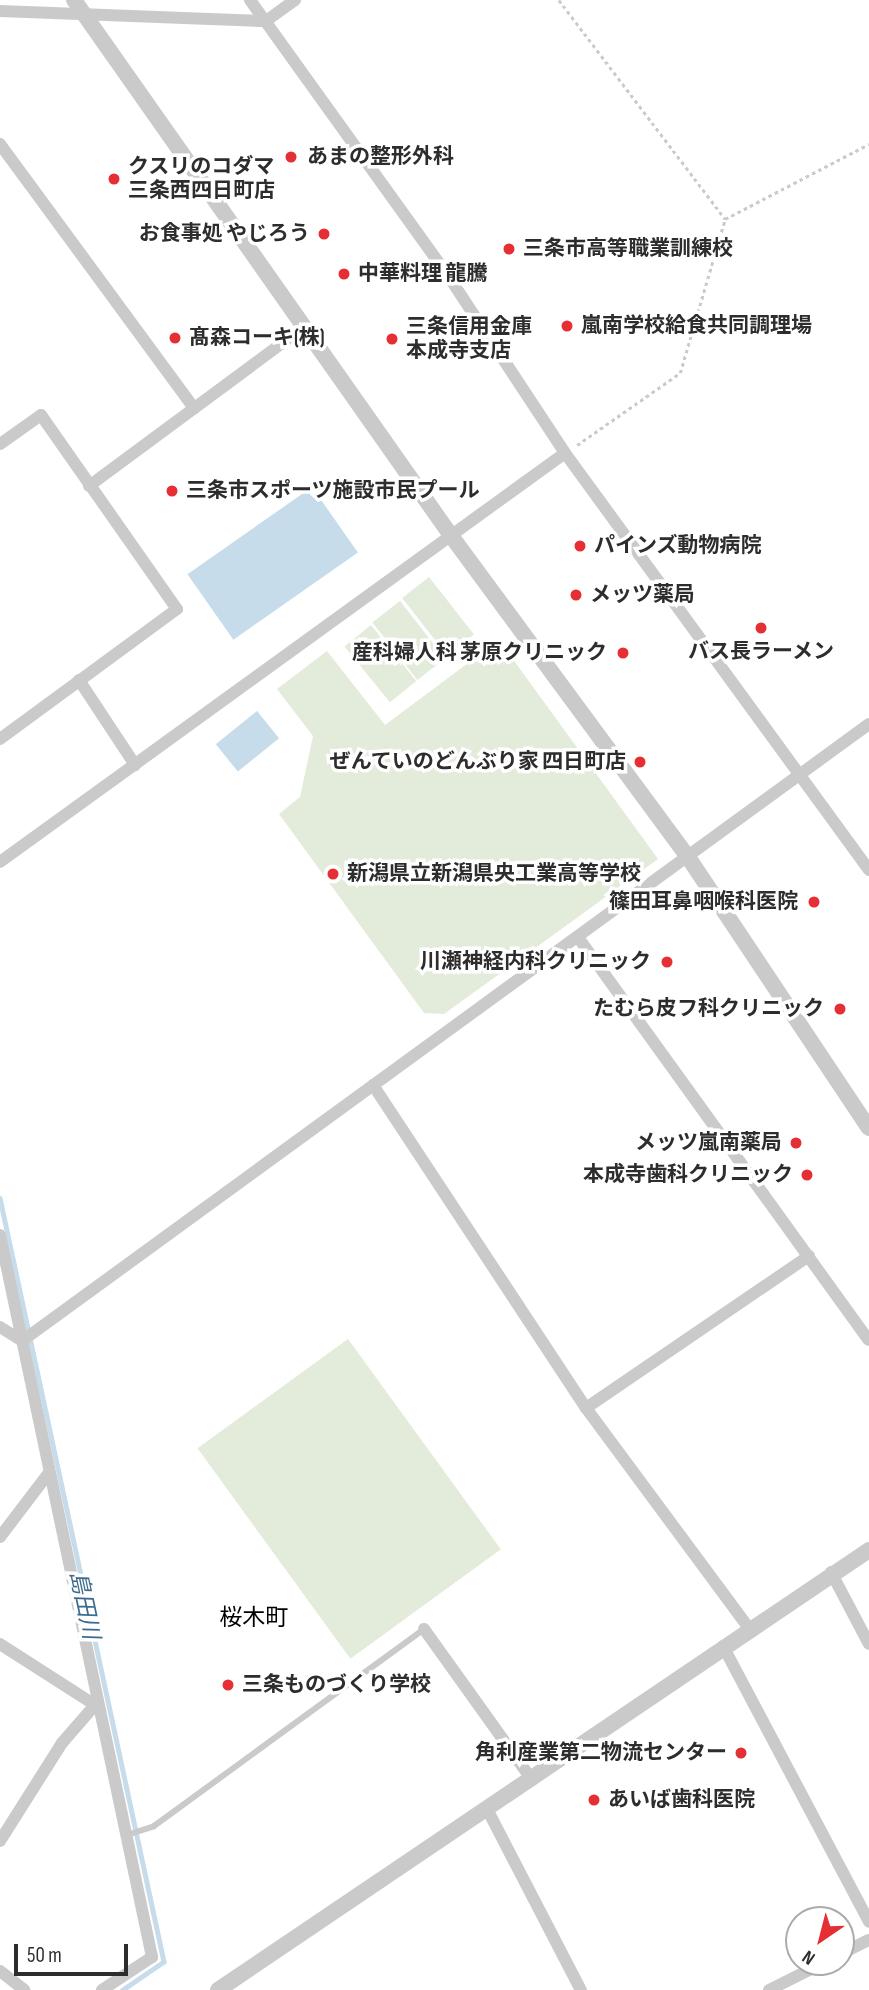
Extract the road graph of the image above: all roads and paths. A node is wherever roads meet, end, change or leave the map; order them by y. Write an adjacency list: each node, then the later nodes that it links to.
1 (74, 0): 6 (street)
2 (250, 0): 7 (street)
3 (295, 0): 7 (street)
4 (559, 0): 10 (path)
5 (0, 12): 6 (street)
6 (83, 15): 7 (street); 11 (street)
7 (266, 21): 14 (street)
8 (0, 144): 12 (street)
9 (869, 144): 10 (path)
10 (725, 219): 14 (path)
11 (305, 326): 12 (street); 16 (street)
12 (194, 408): 15 (street)
13 (0, 444): 15 (street)
14 (565, 453): 16 (street); 21 (street)
15 (89, 486): 17 (street)
16 (452, 537): 20 (street); 22 (street)
17 (79, 680): 19 (street); 20 (street)
18 (869, 724): 21 (street)
19 (0, 739)
20 (135, 765): 23 (street)
21 (802, 776): 22 (street); 24 (street)
22 (691, 860): 25 (street); 27 (street)
23 (0, 862)
24 (869, 870)
25 (580, 940): 26 (street); 29 (street)
26 (373, 1085): 32 (street); 33 (street)
27 (869, 1128)
28 (0, 1235): 32 (street)
29 (809, 1256): 31 (street); 33 (street)
30 (0, 1326): 32 (street)
31 (869, 1340)
32 (22, 1341): 34 (street)
33 (586, 1408): 38 (street)
34 (48, 1474): 35 (street); 43 (street)
35 (0, 1537)
36 (869, 1550): 37 (street)
37 (831, 1572): 38 (street); 41 (street)
38 (748, 1627): 42 (street)
39 (424, 1629): 44 (street); 46 (lane)
40 (0, 1644): 43 (street)
41 (869, 1644)
42 (723, 1646): 44 (street); 48 (street)
43 (95, 1705): 46 (street); 47 (street)
44 (532, 1780): 45 (street)
45 (487, 1810): 53 (street); 54 (street)
46 (126, 1836): 52 (street)
47 (0, 1841)
48 (869, 1922)
49 (0, 1971): 51 (street)
50 (797, 1976): 55 (street)
51 (24, 1990)
52 (102, 1990)
53 (218, 1990)
54 (581, 1990)
55 (769, 1990)

